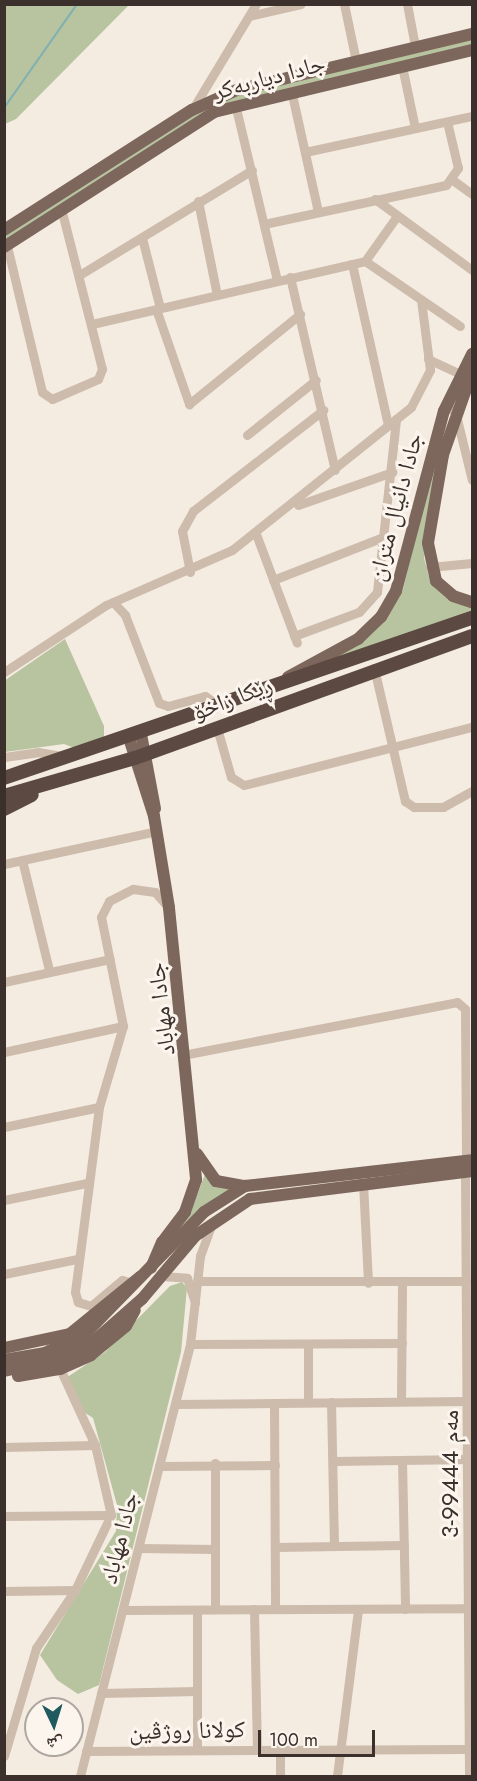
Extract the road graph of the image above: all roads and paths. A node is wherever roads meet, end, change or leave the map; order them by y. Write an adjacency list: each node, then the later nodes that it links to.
1 (256, 4): 5 (street)
2 (301, 4): 5 (street)
3 (344, 4): 9 (street)
4 (407, 4): 7 (street)
5 (249, 16): 13 (street)
6 (472, 34): 7 (main road, جادا دیاربه‌كر)
7 (415, 46): 9 (main road, جادا دیاربه‌كر)
8 (472, 50): 10 (main road, جادا دیاربه‌كر)
9 (356, 61): 13 (main road, جادا دیاربه‌كر)
10 (402, 66): 11 (main road, جادا دیاربه‌كر); 16 (street)
11 (291, 90): 12 (main road, جادا دیاربه‌كر); 17 (street)
12 (235, 104): 18 (street); 23 (main road, جادا دیاربه‌كر)
13 (192, 110): 27 (main road, جادا دیاربه‌كر)
14 (472, 116): 15 (street)
15 (447, 122): 16 (street); 19 (street)
16 (415, 128): 17 (street)
17 (305, 152): 24 (street)
18 (252, 170): 22 (street); 26 (street)
19 (454, 181): 20 (street); 21 (street)
20 (472, 194)
21 (375, 200): 24 (street); 25 (street)
22 (198, 201): 28 (street); 36 (street)
23 (62, 212): 29 (main road, جادا دیاربه‌كر); 33 (street)
24 (318, 212): 26 (street)
25 (397, 216): 30 (street); 32 (street)
26 (264, 224): 35 (street)
27 (4, 231)
28 (142, 238): 33 (street); 38 (street)
29 (6, 246): 40 (street)
30 (365, 261): 31 (street); 37 (street)
31 (352, 264): 34 (street); 49 (street)
32 (472, 270)
33 (81, 274): 40 (street)
34 (290, 277): 35 (street); 39 (street)
35 (277, 280): 36 (street)
36 (217, 295): 38 (street)
37 (421, 300): 41 (street); 43 (street)
38 (158, 308): 39 (street); 40 (street)
39 (300, 314): 45 (street)
40 (92, 324)
41 (460, 326)
42 (472, 354): 44 (main road, جادا دانيال متران)
43 (428, 359): 44 (street); 48 (street)
44 (466, 373): 46 (main road, جادا دانيال متران)
45 (316, 380): 47 (street); 50 (street)
46 (450, 409): 53 (street); 58 (main road, جادا دانيال متران); 67 (main road, جادا دانيال متران)
47 (323, 410): 51 (street); 59 (street)
48 (396, 419): 49 (street); 52 (street)
49 (388, 425): 51 (street)
50 (247, 435)
51 (335, 470): 54 (street)
52 (392, 472): 54 (street); 56 (street)
53 (472, 480)
54 (289, 508): 55 (street)
55 (255, 534): 59 (street); 60 (street)
56 (386, 536): 60 (street); 60 (street)
57 (472, 563): 58 (street)
58 (430, 567): 62 (main road, جادا دانيال متران)
59 (190, 572): 61 (street)
60 (273, 580)
61 (113, 602): 66 (street); 68 (street)
62 (472, 602)
63 (472, 618): 67 (highway, ڕێکا زاخۆ)
64 (472, 636): 65 (highway, ڕێکا زاخۆ)
65 (374, 668): 70 (highway, ڕێکا زاخۆ); 72 (street)
66 (4, 672)
67 (272, 688): 68 (highway, ڕێکا زاخۆ)
68 (219, 706): 71 (highway, ڕێکا زاخۆ)
69 (472, 727): 72 (street)
70 (217, 728): 72 (street); 73 (highway, ڕێکا زاخۆ)
71 (135, 736): 73 (main road); 75 (main road, جادا مهاباد); 76 (highway, ڕێکا زاخۆ)
72 (393, 746): 79 (street)
73 (148, 752): 75 (highway, ڕێکا زاخۆ); 82 (main road)
74 (4, 758): 76 (street)
75 (135, 758): 78 (highway, ڕێکا زاخۆ); 82 (main road, جادا مهاباد)
76 (72, 759): 77 (highway, ڕێکا زاخۆ)
77 (4, 778)
78 (58, 782): 80 (highway, ڕێکا زاخۆ); 81 (highway)
79 (472, 791)
80 (4, 796)
81 (4, 809)
82 (154, 816): 83 (main road, جادا مهاباد)
83 (156, 831): 84 (street); 86 (main road, جادا مهاباد)
84 (22, 860): 85 (street); 88 (street)
85 (4, 864)
86 (169, 908): 87 (street); 92 (main road, جادا مهاباد)
87 (110, 959): 88 (street); 90 (street)
88 (50, 970): 89 (street)
89 (4, 982)
90 (123, 1026): 91 (street); 93 (street)
91 (4, 1052)
92 (188, 1054): 95 (main road, جادا مهاباد); 96 (street, مەم 99444-3)
93 (99, 1107): 94 (street); 98 (street)
94 (4, 1127)
95 (195, 1150): 99 (main road); 105 (main road, جادا مهاباد)
96 (469, 1166): 97 (main road); 99 (main road); 102 (street, مەم 99444-3)
97 (363, 1183): 101 (main road); 109 (street)
98 (87, 1184): 100 (street); 103 (street)
99 (245, 1186): 105 (main road)
100 (4, 1200)
101 (214, 1218): 105 (main road); 107 (street, جادا مهاباد)
102 (469, 1236): 108 (street, مەم 99444-3)
103 (76, 1259): 104 (street); 106 (street)
104 (4, 1274)
105 (152, 1274): 106 (main road); 111 (main road); 112 (street); 117 (main road)
106 (129, 1281): 116 (main road)
107 (201, 1281): 109 (street); 112 (street, جادا مهاباد)
108 (466, 1281): 110 (street); 121 (street, مەم 99444-3)
109 (368, 1282): 110 (street)
110 (402, 1282): 113 (street)
111 (142, 1299): 117 (main road); 118 (main road)
112 (196, 1309): 114 (street, جادا مهاباد)
113 (402, 1343): 115 (street); 122 (street)
114 (190, 1344): 115 (street); 127 (street, جادا مهاباد)
115 (308, 1344): 124 (street)
116 (4, 1348)
117 (14, 1363): 119 (main road)
118 (60, 1369): 120 (main road); 128 (street)
119 (4, 1371)
120 (4, 1377)
121 (471, 1381): 123 (street, مەم 99444-3)
122 (402, 1401): 123 (street); 125 (street)
123 (469, 1401): 132 (street, مەم 99444-3)
124 (308, 1402): 125 (street); 126 (street)
125 (331, 1402): 131 (street)
126 (274, 1403): 127 (street); 134 (street)
127 (176, 1404): 135 (street, جادا مهاباد)
128 (95, 1445): 129 (street); 136 (street)
129 (4, 1447)
130 (402, 1460): 131 (street); 132 (street); 139 (street)
131 (333, 1461): 140 (street)
132 (470, 1461): 138 (street, مەم 99444-3)
133 (215, 1463): 134 (street); 135 (street); 143 (street)
134 (274, 1465): 141 (street)
135 (159, 1466): 142 (street, جادا مهاباد)
136 (111, 1515): 137 (street); 144 (street)
137 (4, 1516)
138 (471, 1522): 147 (street, مەم 99444-3)
139 (404, 1545): 140 (street); 151 (street)
140 (334, 1546): 141 (street)
141 (275, 1547): 149 (street)
142 (139, 1548): 143 (street); 152 (street, جادا مهاباد)
143 (215, 1549): 146 (street)
144 (75, 1590): 145 (street); 163 (street)
145 (4, 1591)
146 (215, 1608): 148 (street); 153 (street)
147 (470, 1608): 151 (street); 155 (street, مەم 99444-3)
148 (254, 1609): 149 (street); 158 (street)
149 (275, 1609): 150 (street)
150 (358, 1609): 151 (street); 157 (street)
151 (405, 1609)
152 (123, 1610): 153 (street); 156 (street, جادا مهاباد)
153 (197, 1611): 154 (street)
154 (196, 1691): 156 (street); 160 (street)
155 (471, 1692): 162 (street, مەم 99444-3)
156 (101, 1693): 161 (street, جادا مهاباد)
157 (336, 1747): 159 (street, کولانا روژڤین); 162 (street, کولانا روژڤین); 166 (street)
158 (257, 1748): 159 (street, کولانا روژڤین); 160 (street, کولانا روژڤین)
159 (280, 1748): 165 (street)
160 (197, 1749): 161 (street, کولانا روژڤین)
161 (86, 1751): 164 (street, جادا مهاباد)
162 (470, 1754): 167 (street, مەم 99444-3)
163 (4, 1756)
164 (80, 1776)
165 (280, 1776)
166 (337, 1776)
167 (469, 1776)

